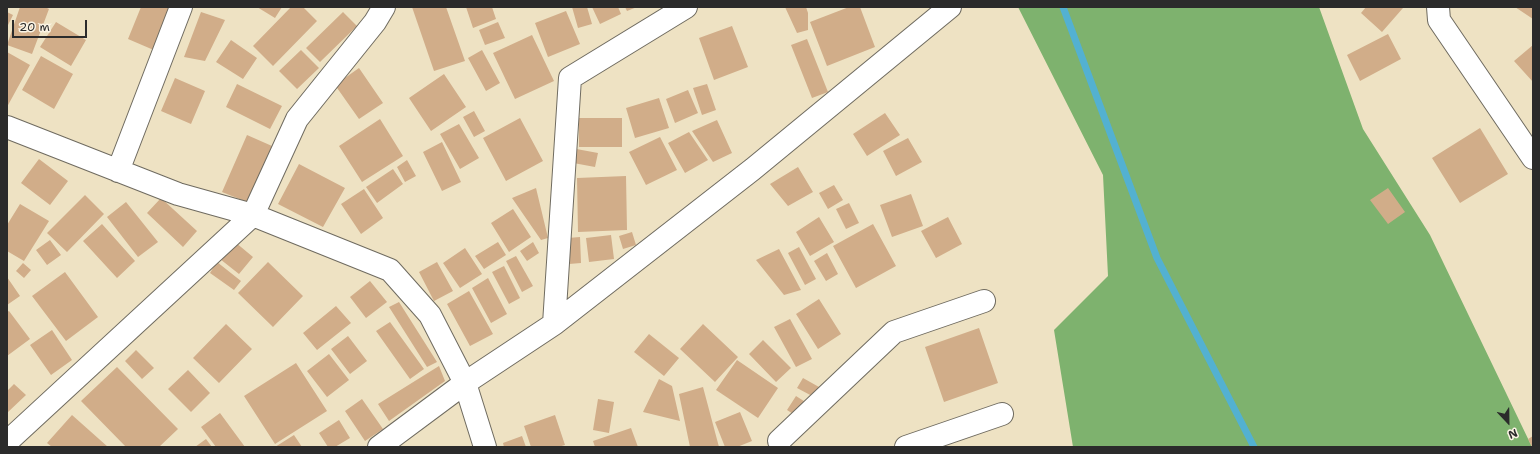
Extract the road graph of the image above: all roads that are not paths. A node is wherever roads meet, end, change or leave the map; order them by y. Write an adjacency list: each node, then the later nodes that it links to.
1 (181, 7): 8 (street)
2 (384, 7): 9 (street)
3 (686, 7): 11 (street)
4 (950, 7): 11 (street)
5 (1438, 7): 7 (street)
6 (7, 127): 8 (street)
7 (1533, 158)
8 (118, 171): 9 (street)
9 (253, 215): 12 (street); 14 (street)
10 (984, 301): 15 (street)
11 (554, 324): 12 (street)
12 (465, 383): 16 (street); 17 (street)
13 (1002, 414): 18 (street)
14 (7, 442)
15 (779, 445)
16 (379, 447)
17 (485, 447)
18 (906, 447)

